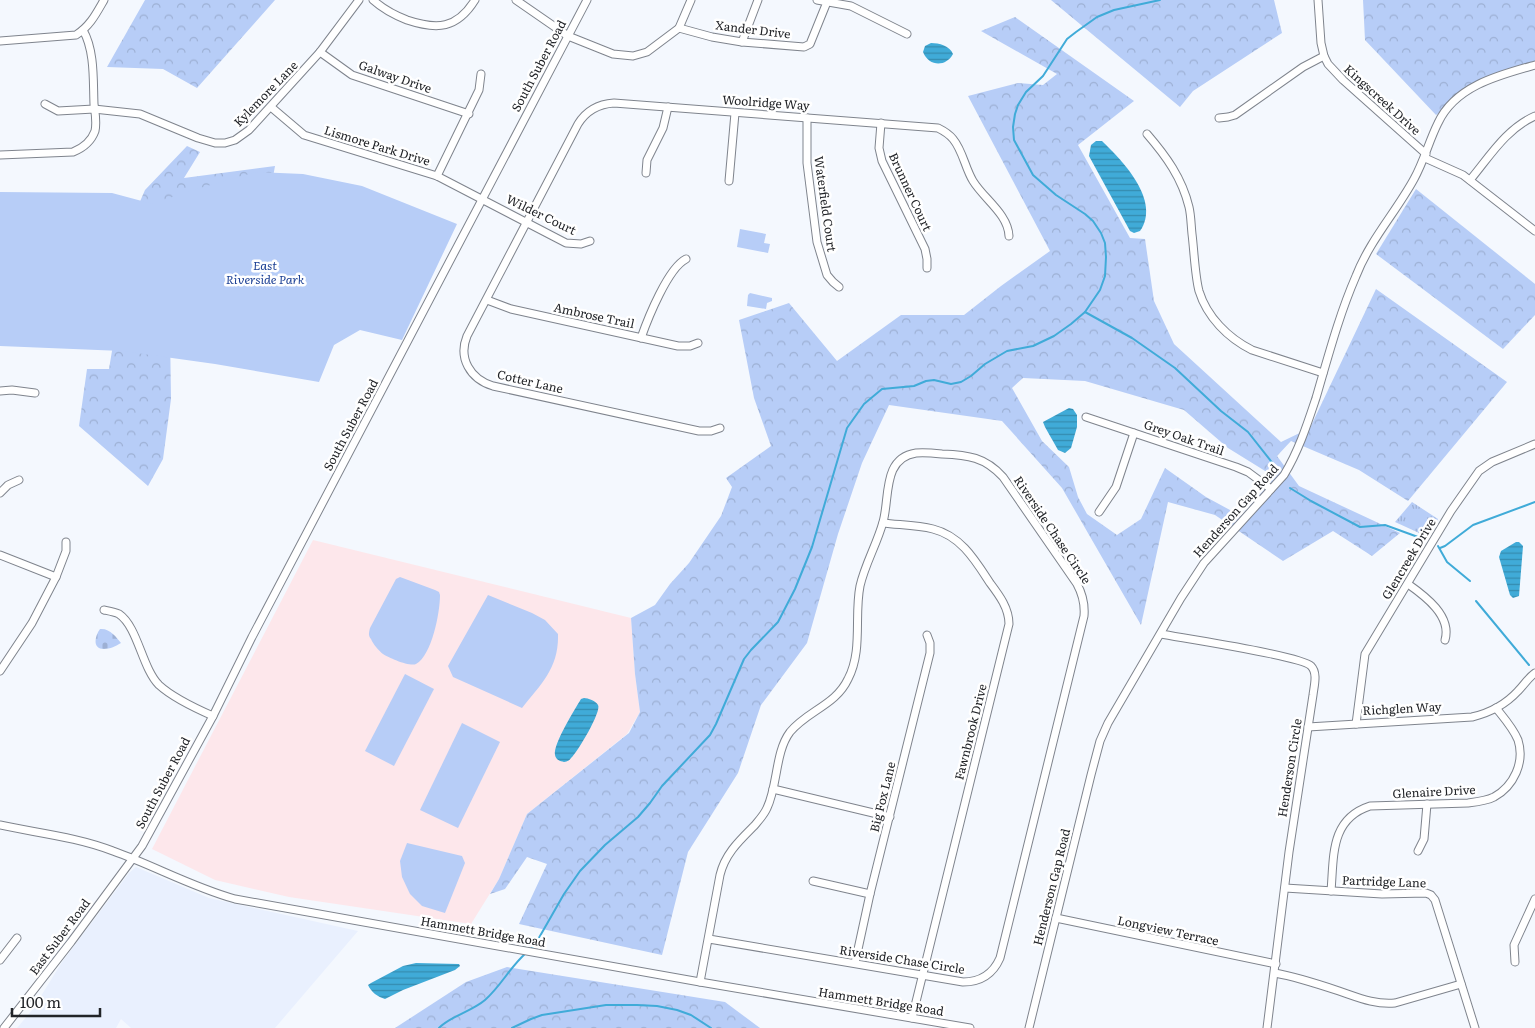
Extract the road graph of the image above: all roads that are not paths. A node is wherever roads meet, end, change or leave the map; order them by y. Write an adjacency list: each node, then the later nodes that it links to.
1 (104, 0): 14 (street)
2 (359, 0): 19 (street, Kylemore Lane)
3 (373, 0): 4 (street)
4 (475, 0)
5 (516, 0): 12 (street)
6 (587, 0): 16 (street, South Suber Road)
7 (691, 0): 13 (street)
8 (758, 0): 18 (street)
9 (817, 0): 11 (street)
10 (1318, 0): 20 (street, Kingscreek Drive)
11 (826, 2): 15 (street); 18 (street, Xander Drive)
12 (526, 3): 16 (street)
13 (679, 28): 16 (street); 18 (street, Xander Drive)
14 (83, 30): 17 (street); 26 (street)
15 (906, 34)
16 (568, 36): 40 (street, South Suber Road)
17 (0, 41)
18 (742, 42)
19 (320, 52): 24 (street, Kylemore Lane); 28 (street, Galway Drive)
20 (1324, 56): 31 (street); 35 (street, Kingscreek Drive)
21 (1535, 64): 35 (street, Henderson Gap Road)
22 (481, 74): 28 (street)
23 (45, 104): 26 (street, Kylemore Lane)
24 (271, 107): 26 (street, Kylemore Lane); 37 (street, Lismore Park Drive)
25 (668, 107): 27 (street, Woolridge Way); 36 (street); 41 (street, Woolridge Way)
26 (94, 109): 34 (street)
27 (735, 112): 30 (street, Woolridge Way); 39 (street)
28 (469, 114): 37 (street)
29 (1535, 116): 38 (street)
30 (807, 118): 32 (street, Woolridge Way); 47 (street, Waterfield Court)
31 (1219, 118)
32 (881, 123): 43 (street, Woolridge Way); 46 (street, Brunner Court)
33 (1148, 134): 51 (street)
34 (0, 155)
35 (1425, 156): 38 (street, Kingscreek Drive); 51 (street, Henderson Gap Road)
36 (646, 173)
37 (437, 176): 40 (street, Lismore Park Drive)
38 (1470, 180): 42 (street, Kingscreek Drive)
39 (729, 181)
40 (482, 200): 41 (street, Wilder Court); 74 (street, South Suber Road)
41 (526, 222): 44 (street, Wilder Court); 48 (street, Cotter Lane)
42 (1535, 231)
43 (1009, 236)
44 (590, 241)
45 (686, 259): 49 (street)
46 (926, 268)
47 (839, 287)
48 (487, 300): 49 (street, Ambrose Trail); 55 (street, Cotter Lane)
49 (641, 338): 50 (street, Ambrose Trail)
50 (698, 343)
51 (1324, 373): 59 (street, Henderson Gap Road)
52 (0, 391): 53 (street)
53 (35, 393)
54 (1086, 417): 56 (street, Grey Oak Trail)
55 (720, 428)
56 (1134, 433): 59 (street, Grey Oak Trail); 61 (street)
57 (1535, 444): 66 (street, Glencreek Drive)
58 (19, 480): 60 (street)
59 (1271, 489): 68 (street, Henderson Gap Road)
60 (0, 493)
61 (1099, 512)
62 (883, 523): 77 (street, Riverside Chase Circle); 96 (street, Fawnbrook Drive); 96 (street, Riverside Chase Circle)
63 (66, 542): 65 (street)
64 (0, 555): 65 (street)
65 (56, 577): 71 (street)
66 (1408, 584): 70 (street); 75 (street, Glencreek Drive)
67 (104, 610): 74 (street)
68 (1161, 634): 76 (street, Henderson Circle); 88 (street, Henderson Gap Road)
69 (927, 635): 79 (street, Big Fox Lane)
70 (1446, 640)
71 (0, 671)
72 (1535, 673): 73 (street, Richglen Way)
73 (1496, 708): 75 (street, Richglen Way); 78 (street, Glenaire Drive)
74 (212, 716): 82 (street, South Suber Road)
75 (1356, 724): 76 (street, Richglen Way)
76 (1308, 727): 84 (street, Henderson Circle)
77 (773, 789): 79 (street); 90 (street, Riverside Chase Circle)
78 (1427, 804): 81 (street); 85 (street, Glenaire Drive)
79 (890, 817): 86 (street, Big Fox Lane)
80 (0, 825): 82 (street, Hammett Bridge Road)
81 (1418, 851)
82 (133, 859): 97 (street, Hammett Bridge Road); 100 (street, East Suber Road)
83 (813, 881): 86 (street)
84 (1286, 888): 85 (street, Partridge Lane); 94 (street, Henderson Circle)
85 (1330, 891): 98 (street, Partridge Lane)
86 (870, 894): 93 (street, Big Fox Lane)
87 (1535, 899): 92 (street)
88 (1056, 918): 94 (street, Longview Terrace); 102 (street, Henderson Gap Road)
89 (17, 938): 91 (street)
90 (709, 938): 93 (street, Riverside Chase Circle); 97 (street, Riverside Chase Circle)
91 (1, 957)
92 (1515, 962)
93 (855, 964): 96 (street, Riverside Chase Circle)
94 (1276, 964): 95 (street, Henderson Circle)
95 (1275, 973): 98 (street); 103 (street, Henderson Circle)
96 (923, 975): 99 (street, Fawnbrook Drive)
97 (700, 982): 99 (street, Hammett Bridge Road)
98 (1461, 984): 104 (street, Partridge Lane)
99 (912, 1018): 101 (street, Hammett Bridge Road)
100 (4, 1028)
101 (970, 1028)
102 (1029, 1028)
103 (1267, 1028)
104 (1475, 1028)

